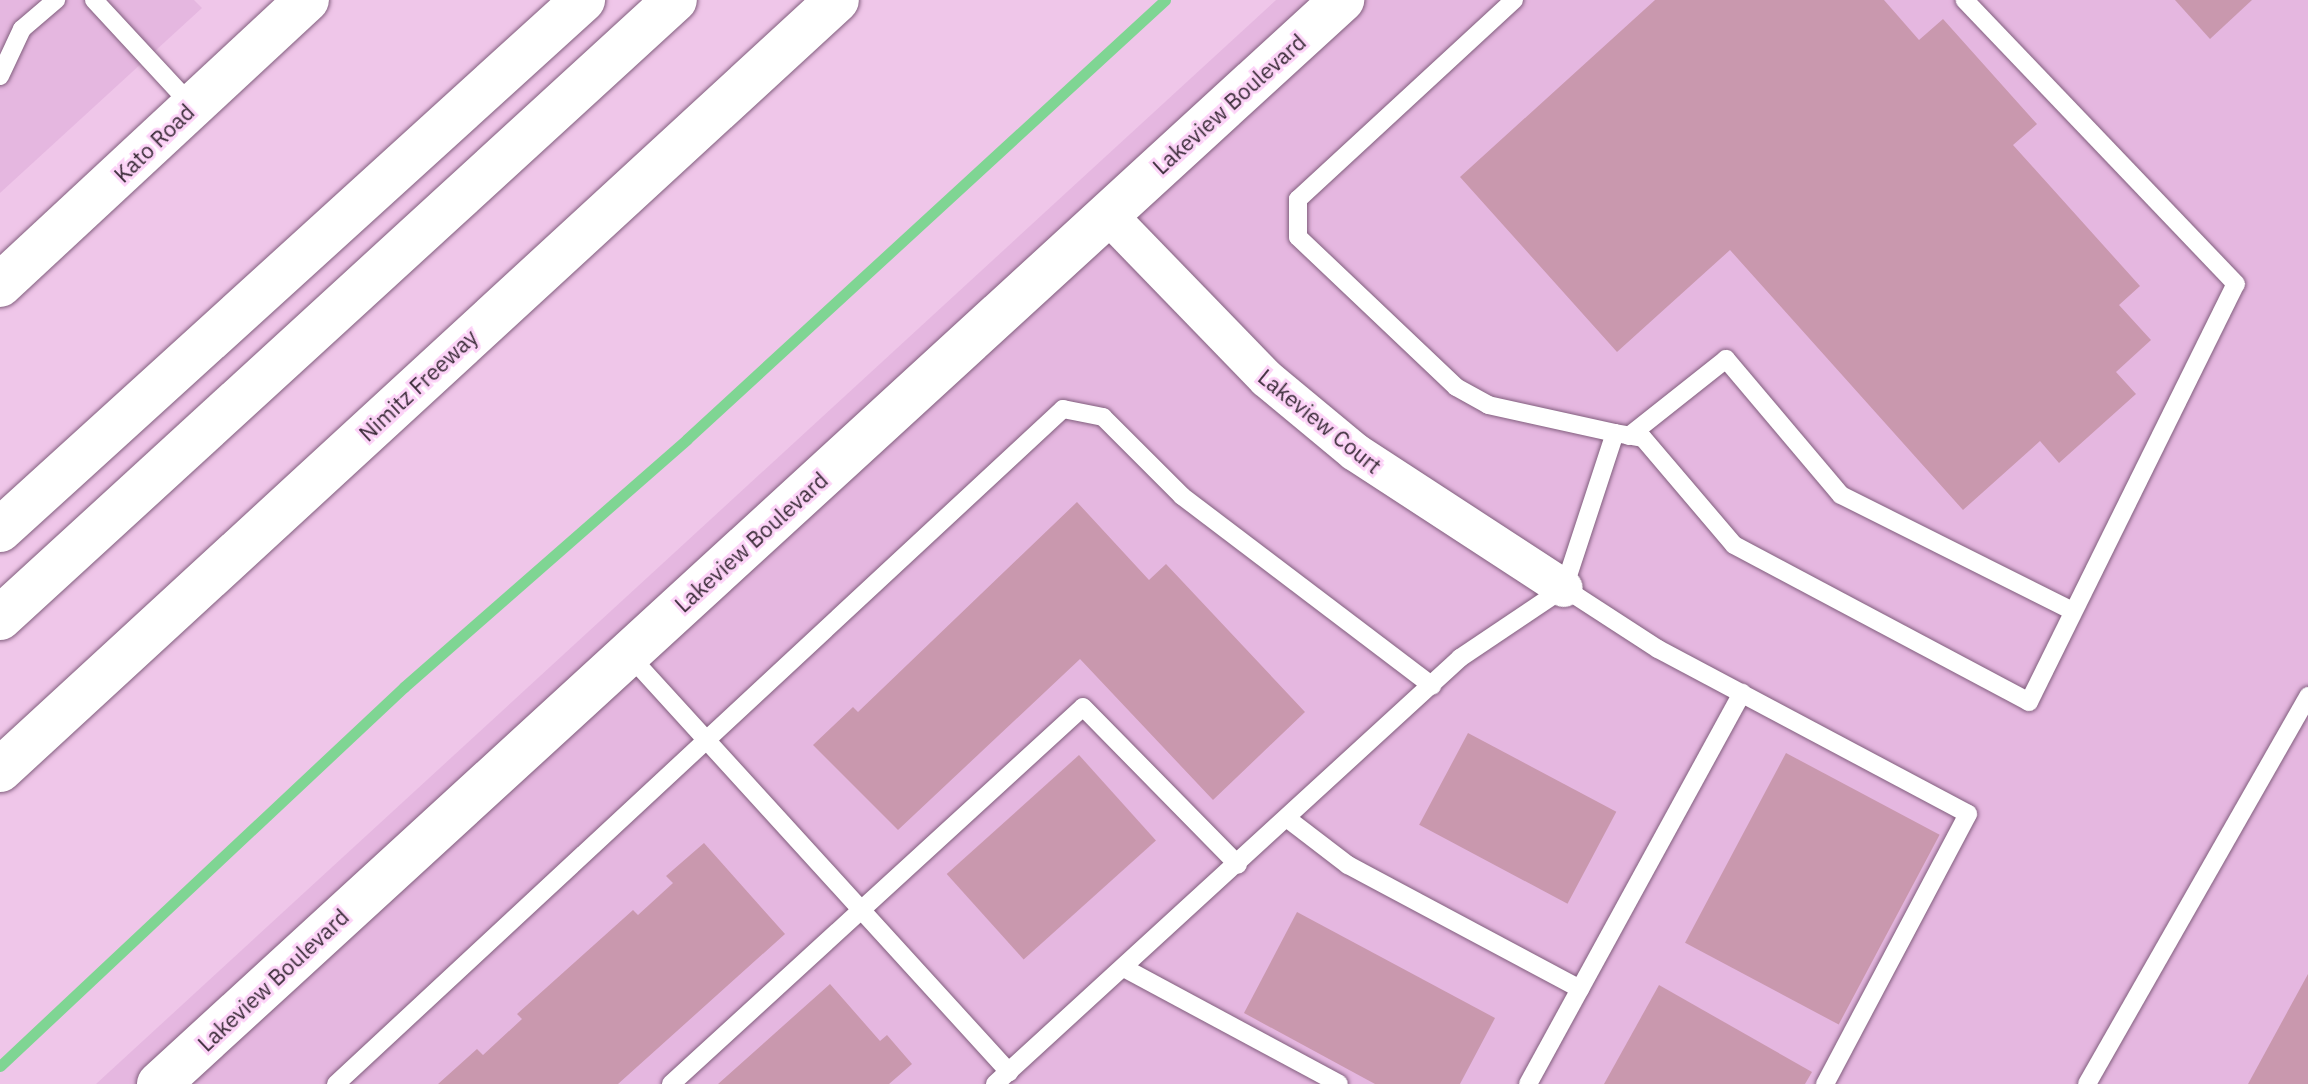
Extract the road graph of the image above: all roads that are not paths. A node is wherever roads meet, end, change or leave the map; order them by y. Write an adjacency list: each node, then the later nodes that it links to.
1 (56, 0): 10 (lane)
2 (94, 0): 11 (lane)
3 (307, 0): 11 (main road, Kato Road)
4 (583, 0): 15 (main road)
5 (675, 0): 18 (main road)
6 (837, 0): 24 (main road, Nimitz Freeway)
7 (1342, 0): 12 (main road, Lakeview Boulevard)
8 (1514, 0): 14 (lane)
9 (1965, 0): 17 (lane)
10 (0, 76)
11 (192, 106): 13 (main road, Kato Road)
12 (1108, 215): 16 (street, Lakeview Court); 19 (main road, Lakeview Boulevard)
13 (0, 285)
14 (1622, 434): 16 (lane); 17 (lane); 17 (lane)
15 (0, 530)
16 (1564, 588): 20 (lane); 21 (lane)
17 (2073, 611)
18 (0, 618)
19 (628, 654): 23 (lane); 31 (main road, Lakeview Boulevard)
20 (1432, 686): 23 (lane); 25 (lane)
21 (1742, 693): 29 (lane); 36 (lane)
22 (2308, 696): 37 (lane)
23 (704, 741): 27 (lane); 32 (lane)
24 (0, 770)
25 (1288, 819): 26 (lane); 29 (lane)
26 (1238, 865): 27 (lane); 28 (lane)
27 (861, 910): 30 (lane); 33 (lane)
28 (1124, 968): 30 (lane); 34 (lane)
29 (1580, 989): 35 (lane)
30 (1002, 1078)
31 (159, 1084)
32 (336, 1084)
33 (671, 1084)
34 (1339, 1084)
35 (1528, 1084)
36 (1825, 1084)
37 (2087, 1084)

